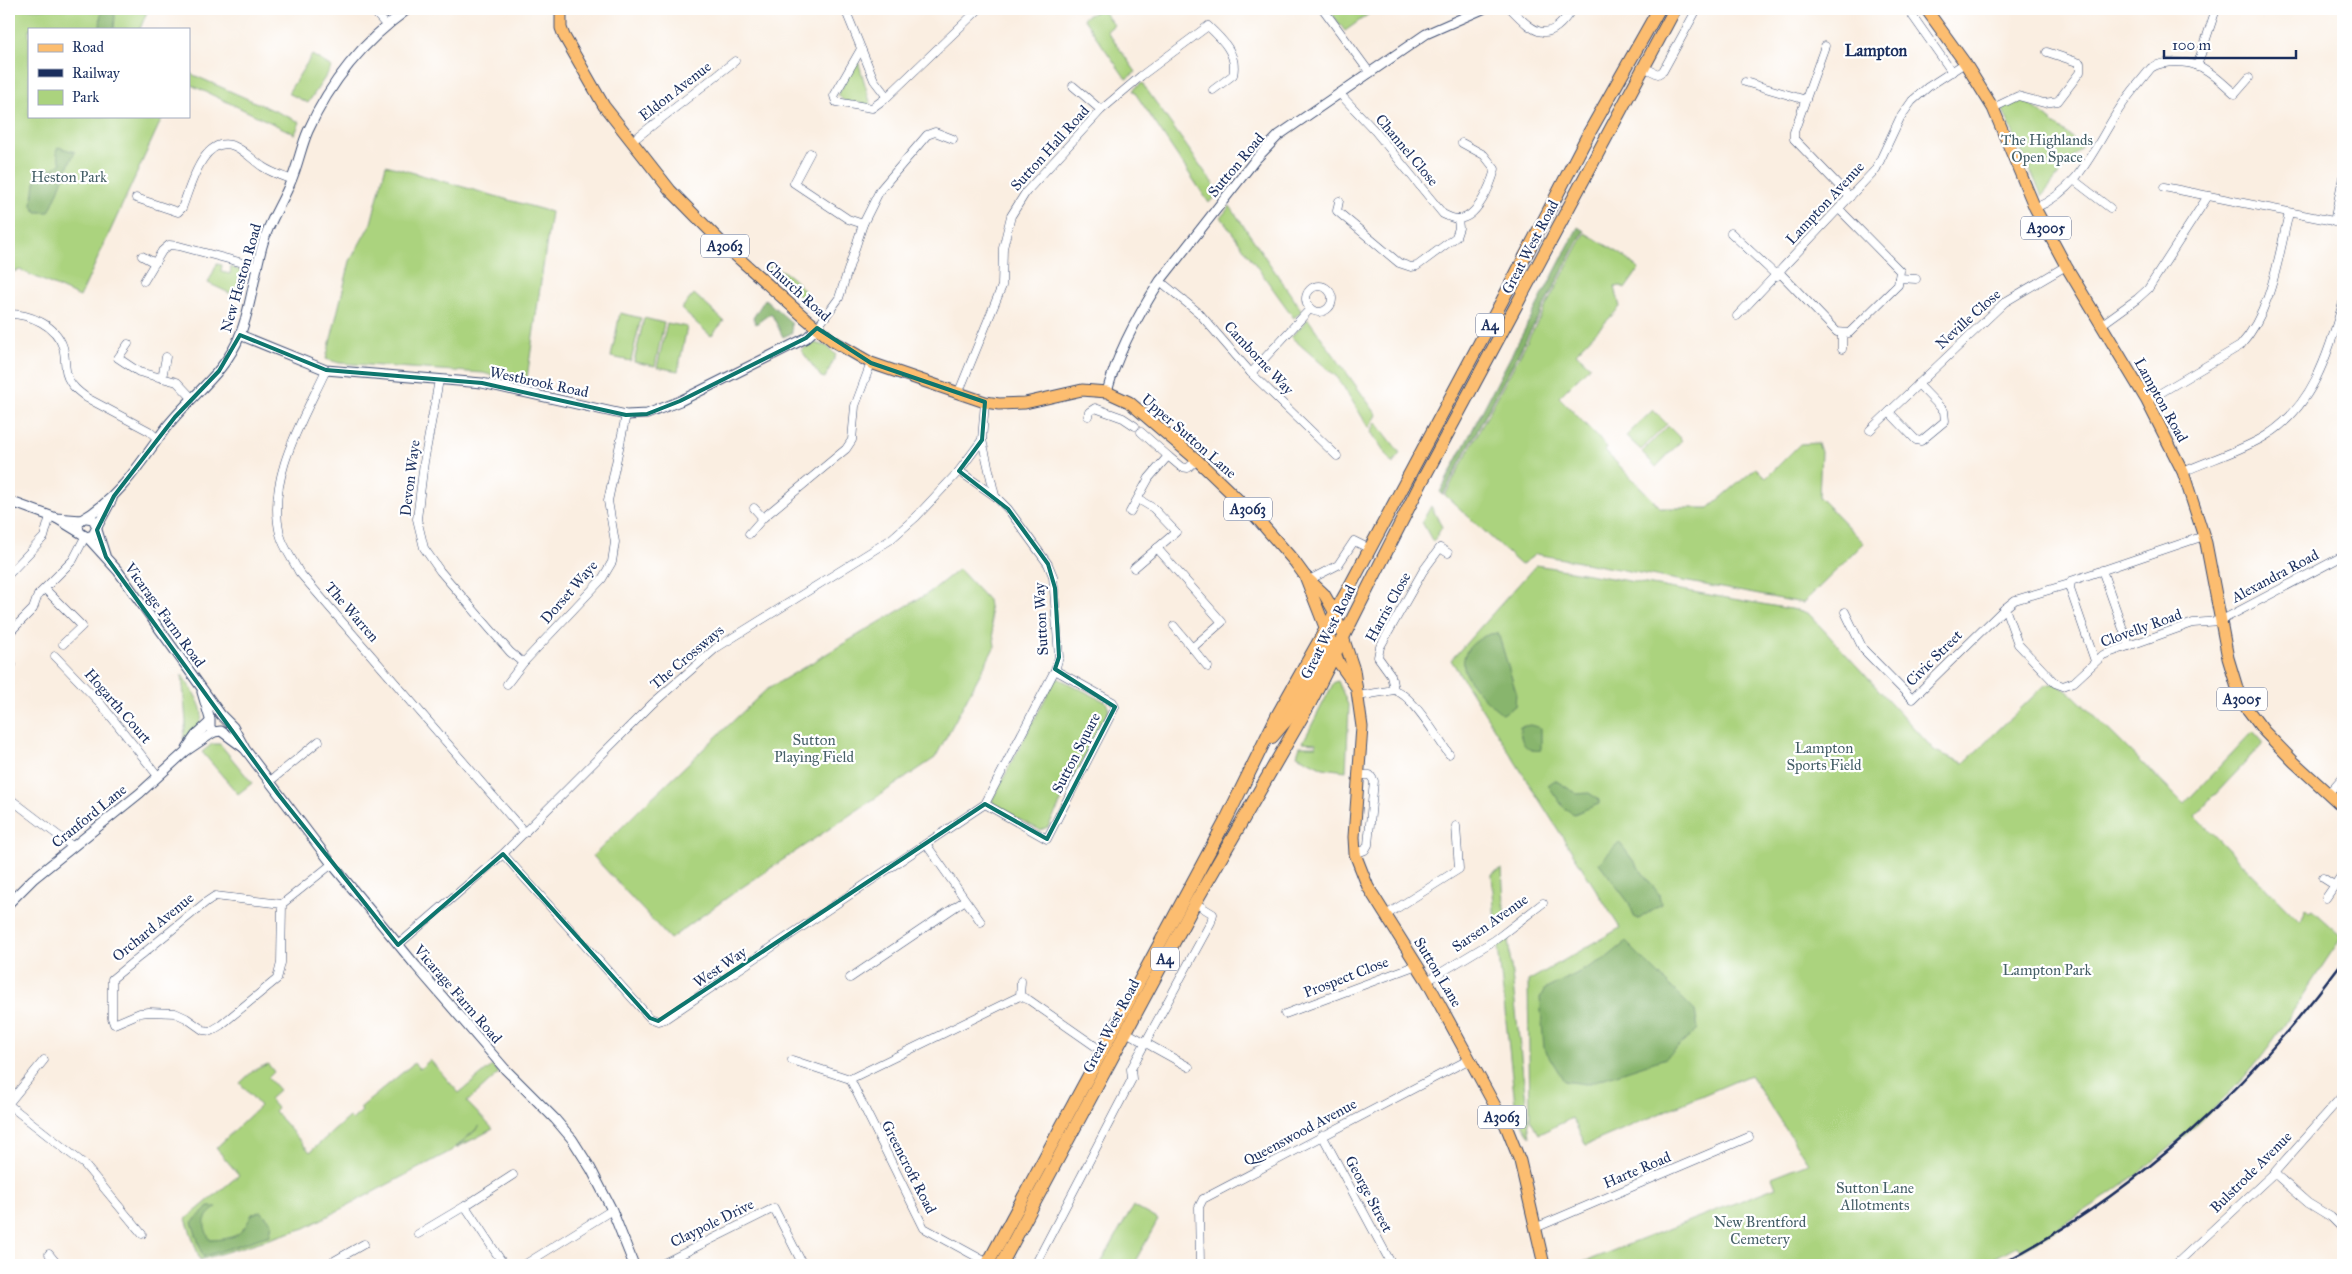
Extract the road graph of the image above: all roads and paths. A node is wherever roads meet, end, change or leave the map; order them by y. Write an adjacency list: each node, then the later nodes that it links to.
1 (372, 9): 16 (street)
2 (408, 9): 16 (street, New Heston Road)
3 (561, 9): 36 (main road, Church Road / A3063)
4 (845, 9): 18 (street)
5 (980, 9): 31 (street)
6 (1323, 9): 24 (street)
7 (1483, 9): 24 (street, Sutton Road)
8 (1510, 9): 9 (street)
9 (1572, 9)
10 (1659, 9): 114 (highway, Great West Road / A4)
11 (1675, 9): 23 (highway, Great West Road / A4)
12 (1697, 9): 23 (street, Great West Road)
13 (1920, 9): 25 (street)
14 (1926, 9): 21 (main road, Lampton Road / A3005)
15 (2216, 9): 22 (street)
16 (387, 26): 40 (street, New Heston Road)
17 (1825, 46): 32 (street)
18 (861, 49): 31 (street); 31 (street)
19 (2047, 52): 33 (street)
20 (736, 61): 36 (street, Eldon Avenue)
21 (1965, 63): 25 (street, Lampton Avenue); 33 (main road, Lampton Road / A3005)
22 (2197, 66): 26 (street); 41 (street)
23 (1649, 71): 134 (highway, Great West Road / A4)
24 (1370, 72): 30 (street, Sutton Road)
25 (1952, 72): 45 (street, Lampton Avenue)
26 (2249, 78)
27 (1745, 82): 32 (street)
28 (1074, 86): 34 (street)
29 (1213, 90): 34 (street, Sutton Hall Road)
30 (1339, 93): 51 (street, Channel Close); 64 (street, Sutton Road)
31 (887, 96)
32 (1806, 100): 45 (street)
33 (1992, 108): 47 (main road, Lampton Road / A3005)
34 (1101, 110): 83 (street, Sutton Hall Road)
35 (953, 139): 54 (street)
36 (631, 142): 70 (main road, Church Road / A3063)
37 (1462, 144): 51 (street)
38 (810, 153): 54 (street)
39 (2343, 178): 52 (street)
40 (292, 180): 44 (street); 59 (street, New Heston Road)
41 (2075, 181): 47 (street); 48 (street)
42 (2164, 187): 43 (street)
43 (2208, 196): 50 (street); 69 (street)
44 (136, 198)
45 (1850, 198): 49 (street, Lampton Avenue)
46 (1339, 201): 51 (street)
47 (2035, 208): 58 (main road, Lampton Road / A3005)
48 (2110, 208)
49 (1839, 209): 60 (street, Lampton Avenue); 61 (street)
50 (2289, 212): 52 (street); 85 (street)
51 (1458, 219)
52 (2334, 222): 53 (street)
53 (2343, 223)
54 (864, 224): 70 (street)
55 (1731, 233): 60 (street)
56 (142, 256): 57 (street)
57 (155, 263): 59 (street); 63 (street)
58 (2066, 266): 69 (main road, Lampton Road / A3005); 81 (street, Neville Close)
59 (258, 267): 72 (street, New Heston Road)
60 (1778, 274): 68 (street, Lampton Avenue); 71 (street)
61 (1899, 278): 62 (street); 71 (street)
62 (1916, 279)
63 (144, 280)
64 (1160, 282): 78 (street, Camborne Way); 82 (street, Sutton Road)
65 (2343, 303): 99 (street)
66 (1310, 309): 78 (street)
67 (9, 314): 93 (street)
68 (1737, 316)
69 (2102, 325): 85 (main road, Lampton Road / A3005)
70 (817, 328): 76 (main road, Church Road / A3063); 89 (street, Westbrook Road)
71 (1842, 332): 74 (street)
72 (240, 335): 77 (street, Westbrook Road); 84 (street, New Heston Road)
73 (128, 344): 79 (street)
74 (1842, 349)
75 (166, 357): 79 (street)
76 (871, 363): 83 (main road, Church Road / A3063); 107 (street)
77 (326, 370): 80 (street, Westbrook Road); 160 (street, The Warren)
78 (1251, 373): 96 (street, Camborne Way)
79 (162, 378): 84 (street)
80 (439, 380): 89 (street, Westbrook Road); 137 (street, Devon Waye)
81 (1918, 384): 88 (street, Neville Close); 88 (street)
82 (1107, 392): 86 (main road, Church Road / A3063); 87 (main road, Upper Sutton Lane / A3063)
83 (958, 394): 86 (main road, Church Road / A3063)
84 (192, 398): 93 (street, New Heston Road)
85 (2147, 401): 99 (main road, Lampton Road / A3005)
86 (985, 402): 94 (street)
87 (1129, 402): 91 (street); 97 (main road, Upper Sutton Lane / A3063)
88 (1889, 412): 92 (street, Neville Close)
89 (626, 415): 137 (street, Dorset Waye)
90 (1088, 416): 91 (street)
91 (1123, 418): 95 (street)
92 (1870, 430)
93 (158, 439): 100 (street, New Heston Road)
94 (982, 440): 98 (street, The Crossways); 101 (street, Sutton Way)
95 (1168, 456): 97 (street); 102 (street)
96 (1337, 456)
97 (1198, 460): 121 (main road, Upper Sutton Lane / A3063)
98 (959, 471): 101 (street, Sutton Way); 160 (street, The Crossways)
99 (2183, 472): 112 (main road, Lampton Road / A3005)
100 (114, 496): 108 (street, New Heston Road); 109 (street, New Heston Road)
101 (995, 496): 139 (street, Sutton Way)
102 (1138, 499): 105 (street); 113 (street)
103 (9, 501): 106 (street)
104 (754, 508): 107 (street)
105 (1130, 512)
106 (53, 517): 108 (street); 111 (street, Vicarage Farm Road); 120 (street)
107 (763, 518): 110 (street)
108 (84, 519): 109 (street); 111 (street)
109 (97, 528): 111 (street); 117 (street, Vicarage Farm Road)
110 (749, 534)
111 (84, 535): 117 (street, Vicarage Farm Road); 123 (street)
112 (2204, 536): 119 (street, Civic Street); 127 (main road, Lampton Road / A3005)
113 (1157, 548): 118 (street); 133 (street)
114 (1370, 549): 121 (street); 126 (highway, Great West Road / A4)
115 (1448, 553): 142 (street, Harris Close)
116 (2343, 556): 127 (street, Alexandra Road)
117 (106, 557): 141 (street, Vicarage Farm Road)
118 (1134, 568)
119 (2102, 570): 122 (street, Civic Street); 132 (street)
120 (9, 574)
121 (1307, 579): 126 (main road, Upper Sutton Lane / A3063); 129 (main road, Upper Sutton Lane / A3063)
122 (2069, 584): 124 (street, Civic Street); 136 (street)
123 (45, 589): 130 (street); 131 (street)
124 (2005, 608): 125 (street, Civic Street); 136 (street, Clovelly Road)
125 (1845, 612)
126 (1335, 613): 129 (highway, Great West Road / A4); 134 (main road, Sutton Lane / A3063)
127 (2220, 621): 132 (street, Clovelly Road); 155 (main road, Lampton Road / A3005)
128 (1174, 626): 133 (street)
129 (1326, 629): 134 (main road, Sutton Lane / A3063); 148 (highway, Great West Road / A4)
130 (9, 633)
131 (63, 644)
132 (2129, 646): 136 (street, Clovelly Road)
133 (1192, 648): 138 (street)
134 (1337, 648): 143 (main road, Sutton Lane / A3063); 143 (main road, Sutton Lane / A3063); 148 (highway, A4); 173 (highway, Great West Road / A4)
135 (55, 656): 152 (street, Hogarth Court)
136 (2094, 661)
137 (523, 663): 140 (street, Dorset Waye)
138 (1208, 667)
139 (1055, 670): 157 (street); 157 (street, Sutton Square)
140 (507, 684)
141 (201, 689): 144 (street, Vicarage Farm Road); 145 (street, Vicarage Farm Road)
142 (1394, 690): 143 (street); 151 (street)
143 (1357, 692): 174 (main road, Sutton Lane / A3063)
144 (223, 718): 145 (street); 146 (street); 149 (street, Vicarage Farm Road)
145 (209, 721): 146 (street, Vicarage Farm Road); 150 (street, Cranford Lane)
146 (218, 732): 149 (street, Vicarage Farm Road); 150 (street, Cranford Lane)
147 (319, 740): 154 (street)
148 (1266, 742): 185 (highway, Great West Road / A4)
149 (245, 749): 154 (street, Vicarage Farm Road)
150 (186, 751): 152 (street, Cranford Lane)
151 (1449, 754)
152 (158, 776): 162 (street, Cranford Lane)
153 (2343, 776): 155 (street)
154 (269, 782): 164 (street, Vicarage Farm Road)
155 (2328, 794): 158 (main road, Lampton Road / A3005)
156 (9, 798): 162 (street)
157 (985, 804): 161 (street, West Way)
158 (2343, 807)
159 (1456, 826): 174 (street)
160 (525, 833): 163 (street, The Crossways)
161 (926, 844): 163 (street, West Way); 169 (street)
162 (72, 846): 170 (street, Cranford Lane)
163 (503, 854): 176 (street, The Crossways)
164 (332, 864): 172 (street); 176 (street, Vicarage Farm Road)
165 (2343, 873): 167 (street)
166 (2323, 878): 167 (street)
167 (2334, 885): 168 (street)
168 (2326, 898)
169 (964, 901): 175 (street); 178 (street)
170 (9, 903)
171 (1543, 903): 180 (street, Sarsen Avenue)
172 (282, 904): 172 (street, Orchard Avenue)
173 (1195, 904): 183 (highway, Great West Road / A4); 184 (street)
174 (1386, 916): 177 (main road, Sutton Lane / A3063)
175 (981, 922)
176 (398, 945): 198 (street, Vicarage Farm Road)
177 (1416, 965): 180 (main road, Sutton Lane / A3063); 182 (street, Prospect Close)
178 (850, 978)
179 (1021, 981): 181 (street)
180 (1427, 982): 186 (main road, Sutton Lane / A3063)
181 (1020, 996): 185 (street); 190 (street)
182 (1285, 1014)
183 (1126, 1032): 184 (street); 213 (highway, Great West Road / A4)
184 (1145, 1043): 189 (street); 214 (street)
185 (1102, 1051): 206 (highway, Great West Road / A4)
186 (1470, 1059): 193 (street, Queenswood Avenue); 199 (main road, Sutton Lane / A3063)
187 (44, 1060): 192 (street)
188 (792, 1060): 190 (street)
189 (1189, 1067)
190 (850, 1079): 206 (street, Greencroft Road)
191 (2343, 1095): 195 (street, Bulstrode Avenue)
192 (9, 1104): 201 (street)
193 (1322, 1135): 215 (street, Queenswood Avenue); 216 (street, George Street)
194 (1749, 1137): 199 (street, Harte Road)
195 (2274, 1173): 200 (street); 218 (street, Bulstrode Avenue)
196 (512, 1175): 197 (street)
197 (465, 1206): 202 (street); 208 (street)
198 (612, 1210): 209 (street); 210 (street, Vicarage Farm Road)
199 (1535, 1228): 217 (main road, Sutton Lane / A3063)
200 (2343, 1229)
201 (142, 1234)
202 (418, 1234)
203 (364, 1244): 207 (street)
204 (49, 1254): 205 (street)
205 (56, 1264)
206 (987, 1264)
207 (327, 1265)
208 (504, 1265)
209 (524, 1265)
210 (634, 1265)
211 (660, 1265): 212 (street, Claypole Drive)
212 (803, 1265)
213 (1001, 1265)
214 (1034, 1265)
215 (1200, 1265)
216 (1392, 1265)
217 (1544, 1265)
218 (2175, 1265)

